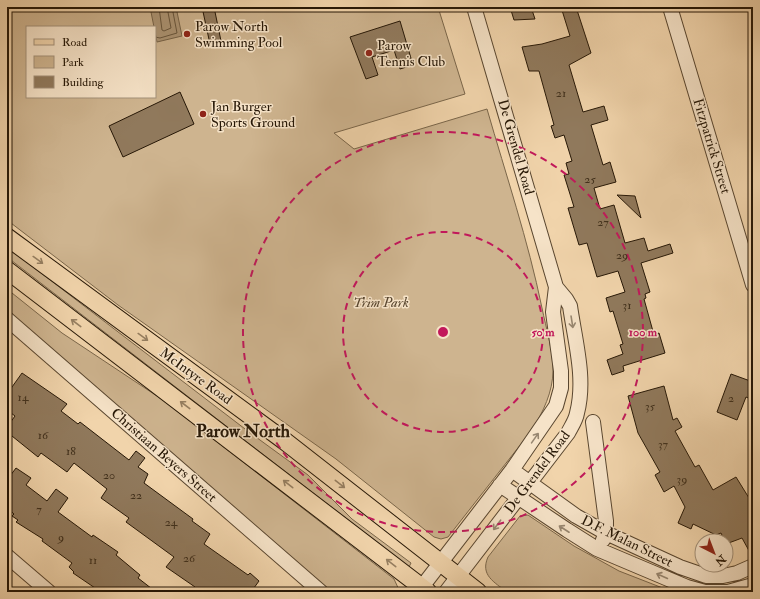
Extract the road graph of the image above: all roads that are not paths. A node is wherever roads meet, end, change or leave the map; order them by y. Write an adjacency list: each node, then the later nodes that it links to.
1 (474, 7): 6 (street, De Grendel Road)
2 (670, 7): 5 (street, Fitzpatrick Street)
3 (7, 237): 16 (main road, McIntyre Road, one-way to 16)
4 (11, 275): 20 (main road, one-way to 4)
5 (753, 285)
6 (556, 287): 9 (street, De Grendel Road, one-way to 6); 10 (street, De Grendel Road, one-way to 10)
7 (7, 319): 22 (street, Christiaan Beyers Street)
8 (593, 422): 13 (street)
9 (512, 470): 10 (street, D.F. Malan Street); 11 (street, De Grendel Road)
10 (530, 482): 12 (street, De Grendel Road); 13 (street, D.F. Malan Street)
11 (500, 485): 12 (street, D.F. Malan Street); 16 (street, De Grendel Road)
12 (517, 498): 14 (street, D.F. Malan Street, one-way to 12); 18 (street, De Grendel Road, one-way to 18)
13 (606, 534): 14 (street); 17 (street, D.F. Malan Street)
14 (597, 549): 19 (street, D.F. Malan Street, one-way to 14)
15 (7, 556): 21 (street)
16 (440, 562): 18 (main road, McIntyre Road); 20 (street, De Grendel Road)
17 (753, 566)
18 (458, 576): 23 (street, De Grendel Road); 24 (main road, McIntyre Road)
19 (753, 585)
20 (423, 590)
21 (48, 592)
22 (321, 592)
23 (446, 592)
24 (478, 592)

